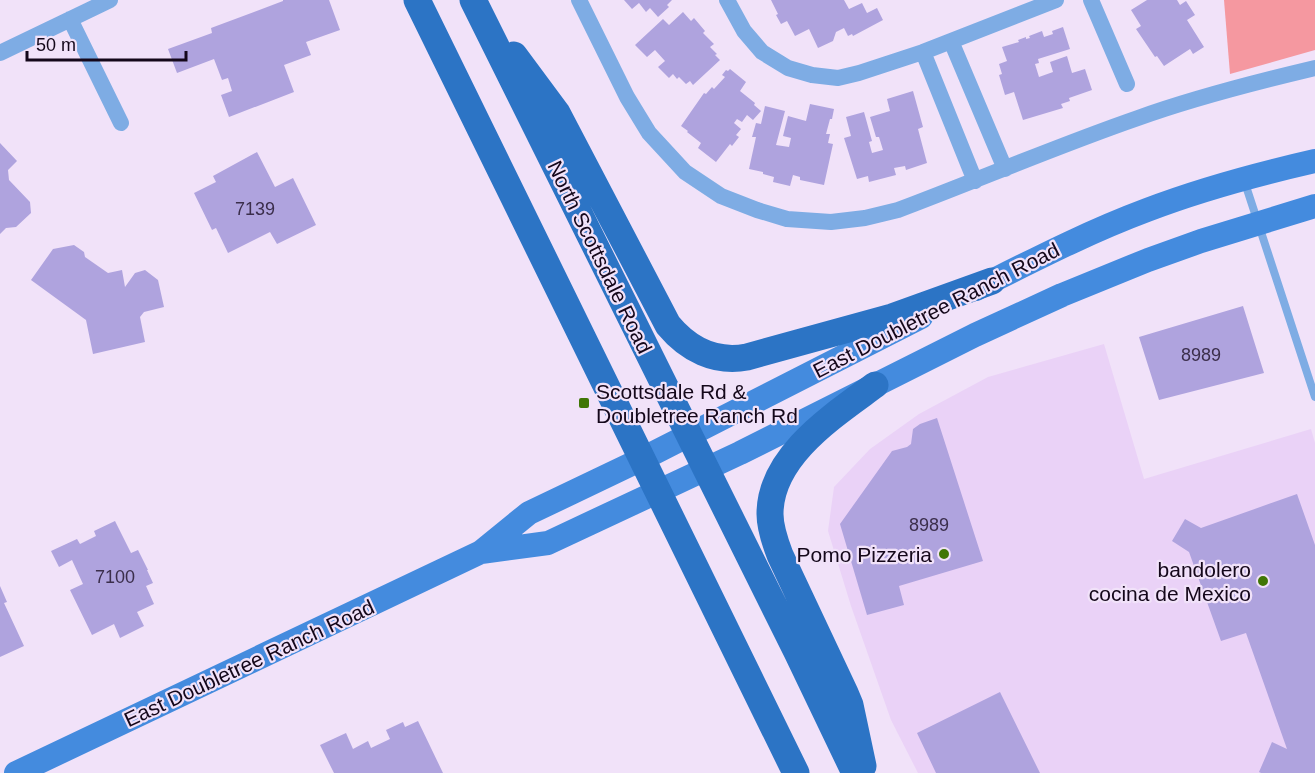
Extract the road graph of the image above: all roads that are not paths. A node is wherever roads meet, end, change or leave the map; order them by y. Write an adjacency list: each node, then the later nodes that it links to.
1 (110, 0): 8 (street)
2 (417, 0): 25 (main road)
3 (473, 0): 21 (main road); 24 (main road, North Scottsdale Road)
4 (579, 0): 18 (street)
5 (727, 0): 10 (street)
6 (1056, 0): 9 (street)
7 (1090, 0): 13 (street)
8 (70, 19): 11 (street); 14 (street)
9 (951, 41): 10 (street); 16 (street)
10 (923, 52): 18 (street)
11 (0, 53)
12 (1315, 68): 16 (street)
13 (1127, 84)
14 (121, 123)
15 (1315, 161): 17 (main road, East Doubletree Ranch Road)
16 (1005, 169): 18 (street)
17 (1244, 179): 20 (lane); 21 (main road, East Doubletree Ranch Road)
18 (975, 181)
19 (1315, 206): 20 (main road, East Doubletree Ranch Road)
20 (1258, 222): 22 (main road, East Doubletree Ranch Road); 23 (lane)
21 (992, 281): 24 (main road, East Doubletree Ranch Road)
22 (875, 385): 26 (main road, East Doubletree Ranch Road); 32 (main road)
23 (1315, 397)
24 (688, 436): 25 (main road, East Doubletree Ranch Road); 26 (main road, North Scottsdale Road)
25 (642, 459): 27 (main road); 28 (main road, East Doubletree Ranch Road)
26 (705, 469): 27 (main road, East Doubletree Ranch Road); 31 (main road, North Scottsdale Road)
27 (659, 491): 28 (main road, East Doubletree Ranch Road); 30 (main road)
28 (481, 552): 29 (main road, East Doubletree Ranch Road)
29 (16, 773)
30 (796, 773)
31 (855, 773)
32 (865, 773)

